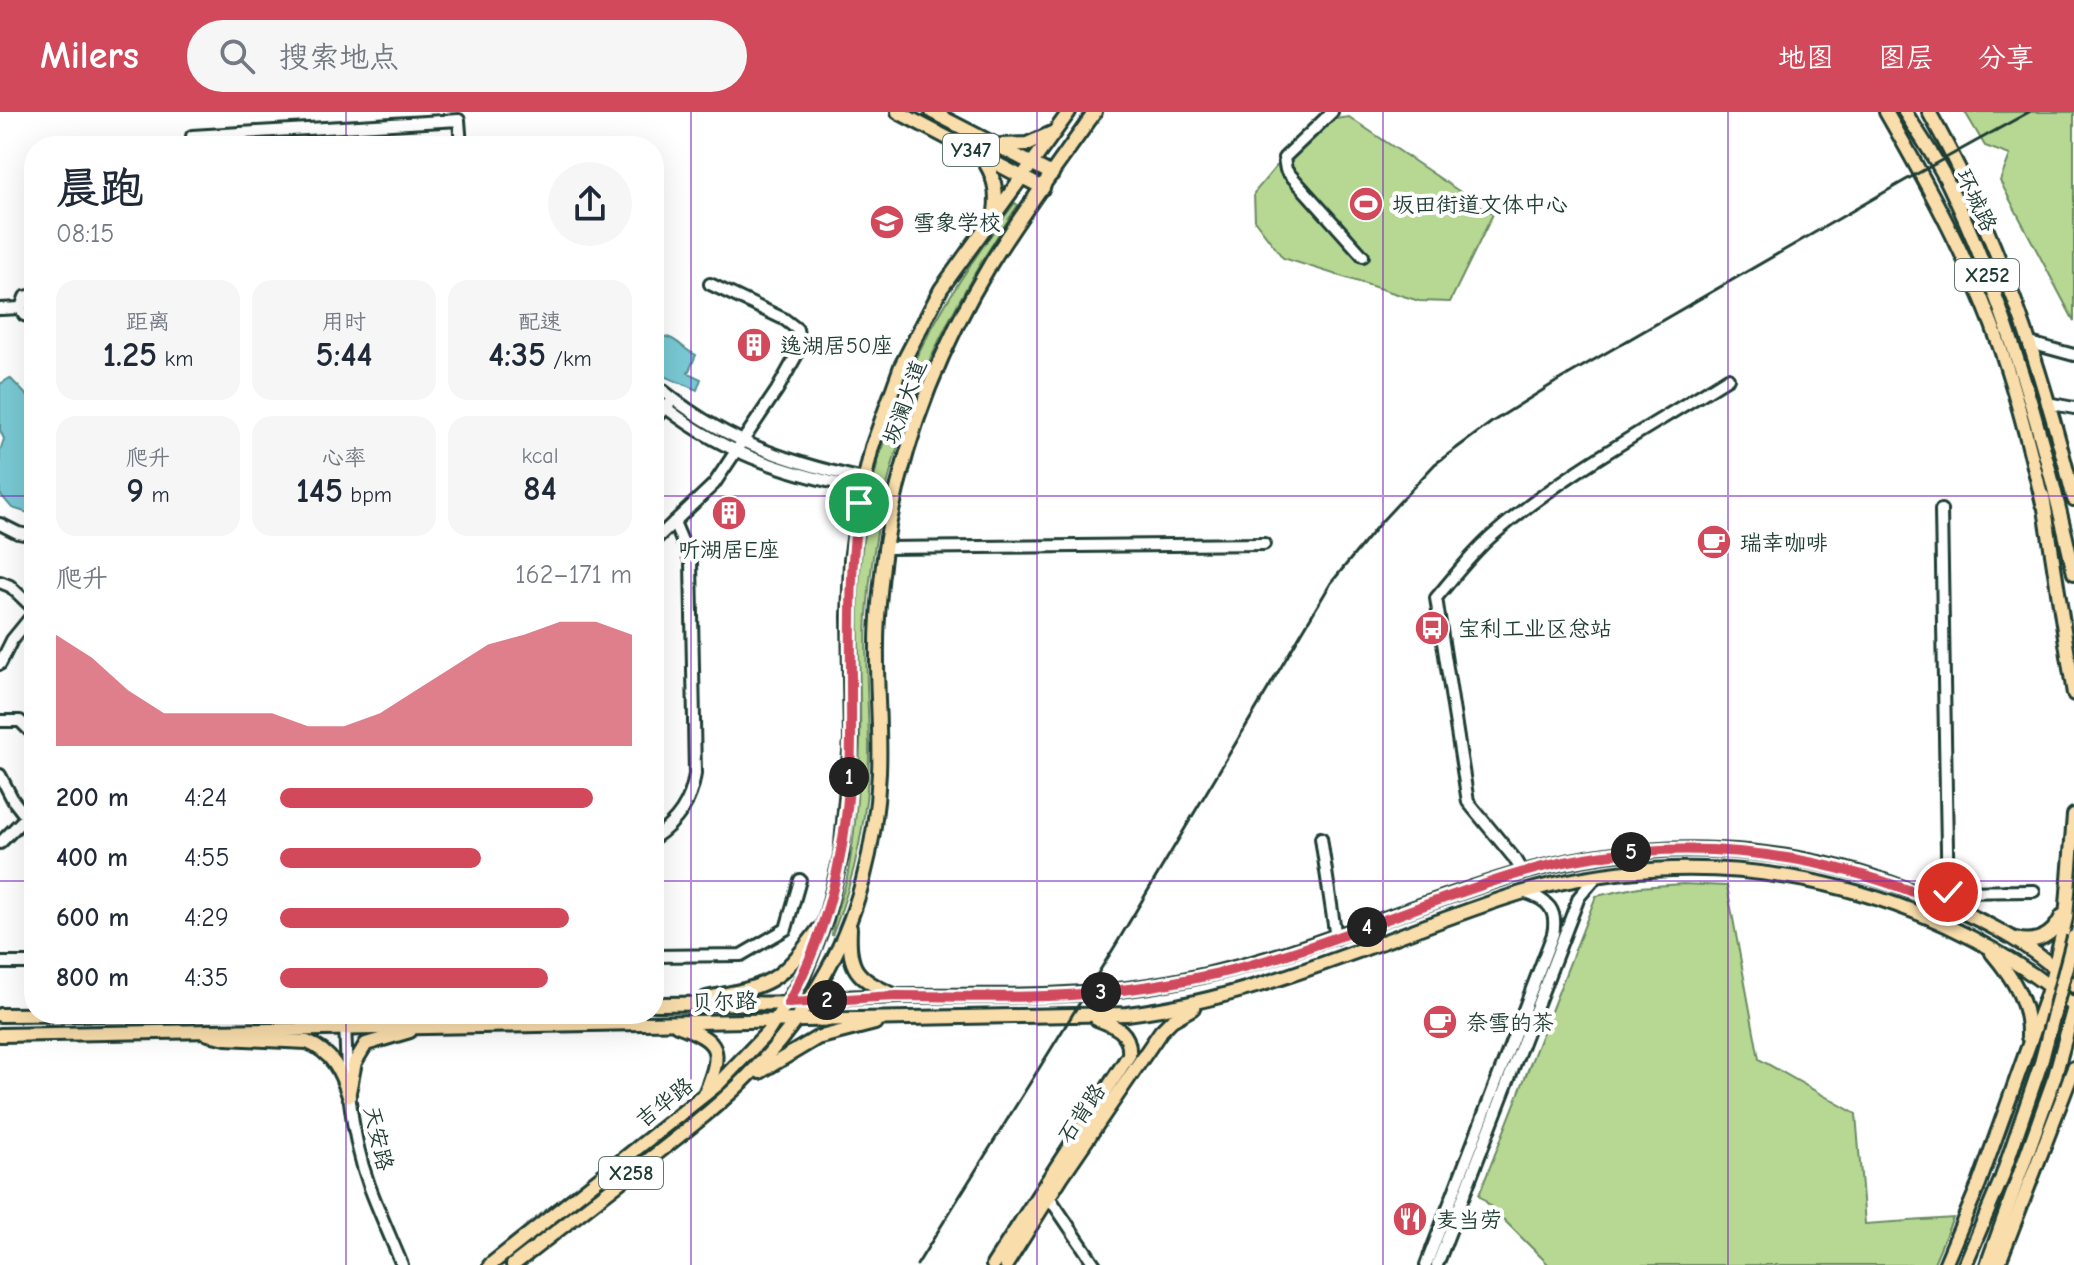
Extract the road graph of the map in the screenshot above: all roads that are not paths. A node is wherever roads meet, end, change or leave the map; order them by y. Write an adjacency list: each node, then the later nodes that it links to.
1 (898, 112): 13 (main road, Y347)
2 (932, 112): 12 (main road, Y347)
3 (1069, 112): 9 (main road, 坂澜大道)
4 (1095, 112): 15 (main road, 坂澜大道)
5 (1332, 112): 19 (street)
6 (1886, 112): 40 (main road)
7 (1905, 112): 36 (main road, 环城路 / X252)
8 (1929, 112): 25 (main road, 环城路 / X252)
9 (1058, 128): 12 (main road); 14 (main road, 坂澜大道)
10 (192, 136): 11 (street)
11 (460, 136)
12 (992, 143): 14 (main road, Y347)
13 (977, 153): 16 (main road, Y347); 18 (main road)
14 (1033, 164): 15 (main road, Y347); 16 (main road, 坂澜大道)
15 (1052, 174): 17 (main road, 坂澜大道)
16 (1023, 177): 17 (main road, Y347); 18 (main road, 坂澜大道)
17 (1043, 188): 47 (main road, 坂澜大道)
18 (995, 214): 38 (main road, 坂澜大道)
19 (1363, 256)
20 (710, 284): 35 (street)
21 (24, 300): 22 (street)
22 (21, 308): 23 (street); 24 (street)
23 (0, 309)
24 (24, 315)
25 (2030, 343): 26 (street); 31 (main road, 环城路 / X252)
26 (2074, 355)
27 (1728, 378): 63 (street)
28 (664, 396): 30 (street)
29 (664, 401): 30 (street)
30 (669, 403): 32 (street); 35 (street)
31 (2047, 403): 33 (street); 34 (main road, 环城路 / X252)
32 (664, 408)
33 (2074, 408)
34 (2061, 445): 37 (main road, X252); 39 (main road)
35 (739, 447): 38 (street); 42 (street)
36 (2042, 449): 40 (main road); 48 (main road)
37 (2074, 473)
38 (863, 484): 72 (main road, 坂澜大道)
39 (2074, 499)
40 (2043, 504): 53 (main road)
41 (1941, 510): 68 (street)
42 (674, 522): 44 (street); 60 (street)
43 (0, 524): 45 (street)
44 (664, 532)
45 (24, 534)
46 (1264, 544): 47 (street)
47 (885, 548): 71 (main road, 坂澜大道)
48 (2074, 573)
49 (0, 582): 50 (street)
50 (24, 601)
51 (24, 624): 52 (street)
52 (0, 664)
53 (2074, 694)
54 (0, 721): 55 (street)
55 (24, 725)
56 (0, 775): 57 (street)
57 (24, 814)
58 (2074, 815): 69 (main road)
59 (24, 819): 62 (street)
60 (664, 829)
61 (1321, 838): 74 (street)
62 (0, 843)
63 (1523, 873): 70 (main road); 74 (main road)
64 (1597, 876): 67 (main road, X258); 76 (main road, X258); 119 (street)
65 (800, 880): 77 (street)
66 (2034, 891): 68 (street)
67 (1524, 892): 84 (main road, X258); 118 (street)
68 (1948, 892): 70 (street)
69 (2068, 902): 75 (main road); 80 (main road)
70 (1948, 906): 75 (main road)
71 (851, 917): 83 (main road); 85 (main road, 坂澜大道)
72 (826, 918): 86 (main road, 坂澜大道); 88 (main road)
73 (2074, 937): 121 (main road, bridge)
74 (1336, 938): 83 (main road)
75 (2009, 938): 80 (main road)
76 (1988, 947): 81 (main road, X258); 105 (main road)
77 (664, 956)
78 (0, 963): 79 (street)
79 (24, 963)
80 (2055, 966): 81 (main road); 82 (main road)
81 (2050, 986): 89 (main road, X258); 105 (main road)
82 (2074, 986)
83 (897, 996): 85 (main road)
84 (1206, 1001): 92 (main road, X258); 111 (main road, 石背路)
85 (808, 1002): 86 (main road); 95 (main road, 坂澜大道)
86 (788, 1003): 88 (main road, 贝尔路); 94 (main road, 吉华路 / X258)
87 (664, 1004): 88 (main road, 贝尔路)
88 (671, 1004)
89 (2074, 1006): 122 (main road)
90 (0, 1015): 91 (main road)
91 (24, 1015)
92 (1090, 1016): 93 (main road, X258); 115 (main road, 石背路)
93 (897, 1017): 95 (main road, X258); 107 (main road, X258)
94 (777, 1019): 95 (main road, X258); 97 (main road, 贝尔路); 110 (main road, 吉华路 / X258)
95 (797, 1019): 107 (main road, 坂澜大道)
96 (664, 1022): 97 (main road, 贝尔路)
97 (670, 1022): 110 (main road)
98 (294, 1024): 103 (main road, 贝尔路)
99 (345, 1024): 109 (street, 天安路)
100 (398, 1024): 102 (main road, 贝尔路)
101 (552, 1024): 102 (main road, 贝尔路)
102 (434, 1026): 109 (main road)
103 (193, 1030): 104 (main road, 贝尔路); 109 (main road)
104 (0, 1035)
105 (2026, 1053): 120 (main road)
106 (2074, 1068): 108 (main road)
107 (747, 1079): 114 (main road, 吉华路 / X258)
108 (2070, 1088): 123 (main road)
109 (349, 1096): 112 (street, 天安路)
110 (704, 1096): 113 (main road, 吉华路 / X258)
111 (1049, 1197): 116 (main road, 石背路); 117 (street)
112 (402, 1265)
113 (490, 1265)
114 (513, 1265)
115 (993, 1265)
116 (1006, 1265)
117 (1095, 1265)
118 (1426, 1265)
119 (1437, 1265)
120 (1945, 1265)
121 (1965, 1265)
122 (1987, 1265)
123 (1998, 1265)

